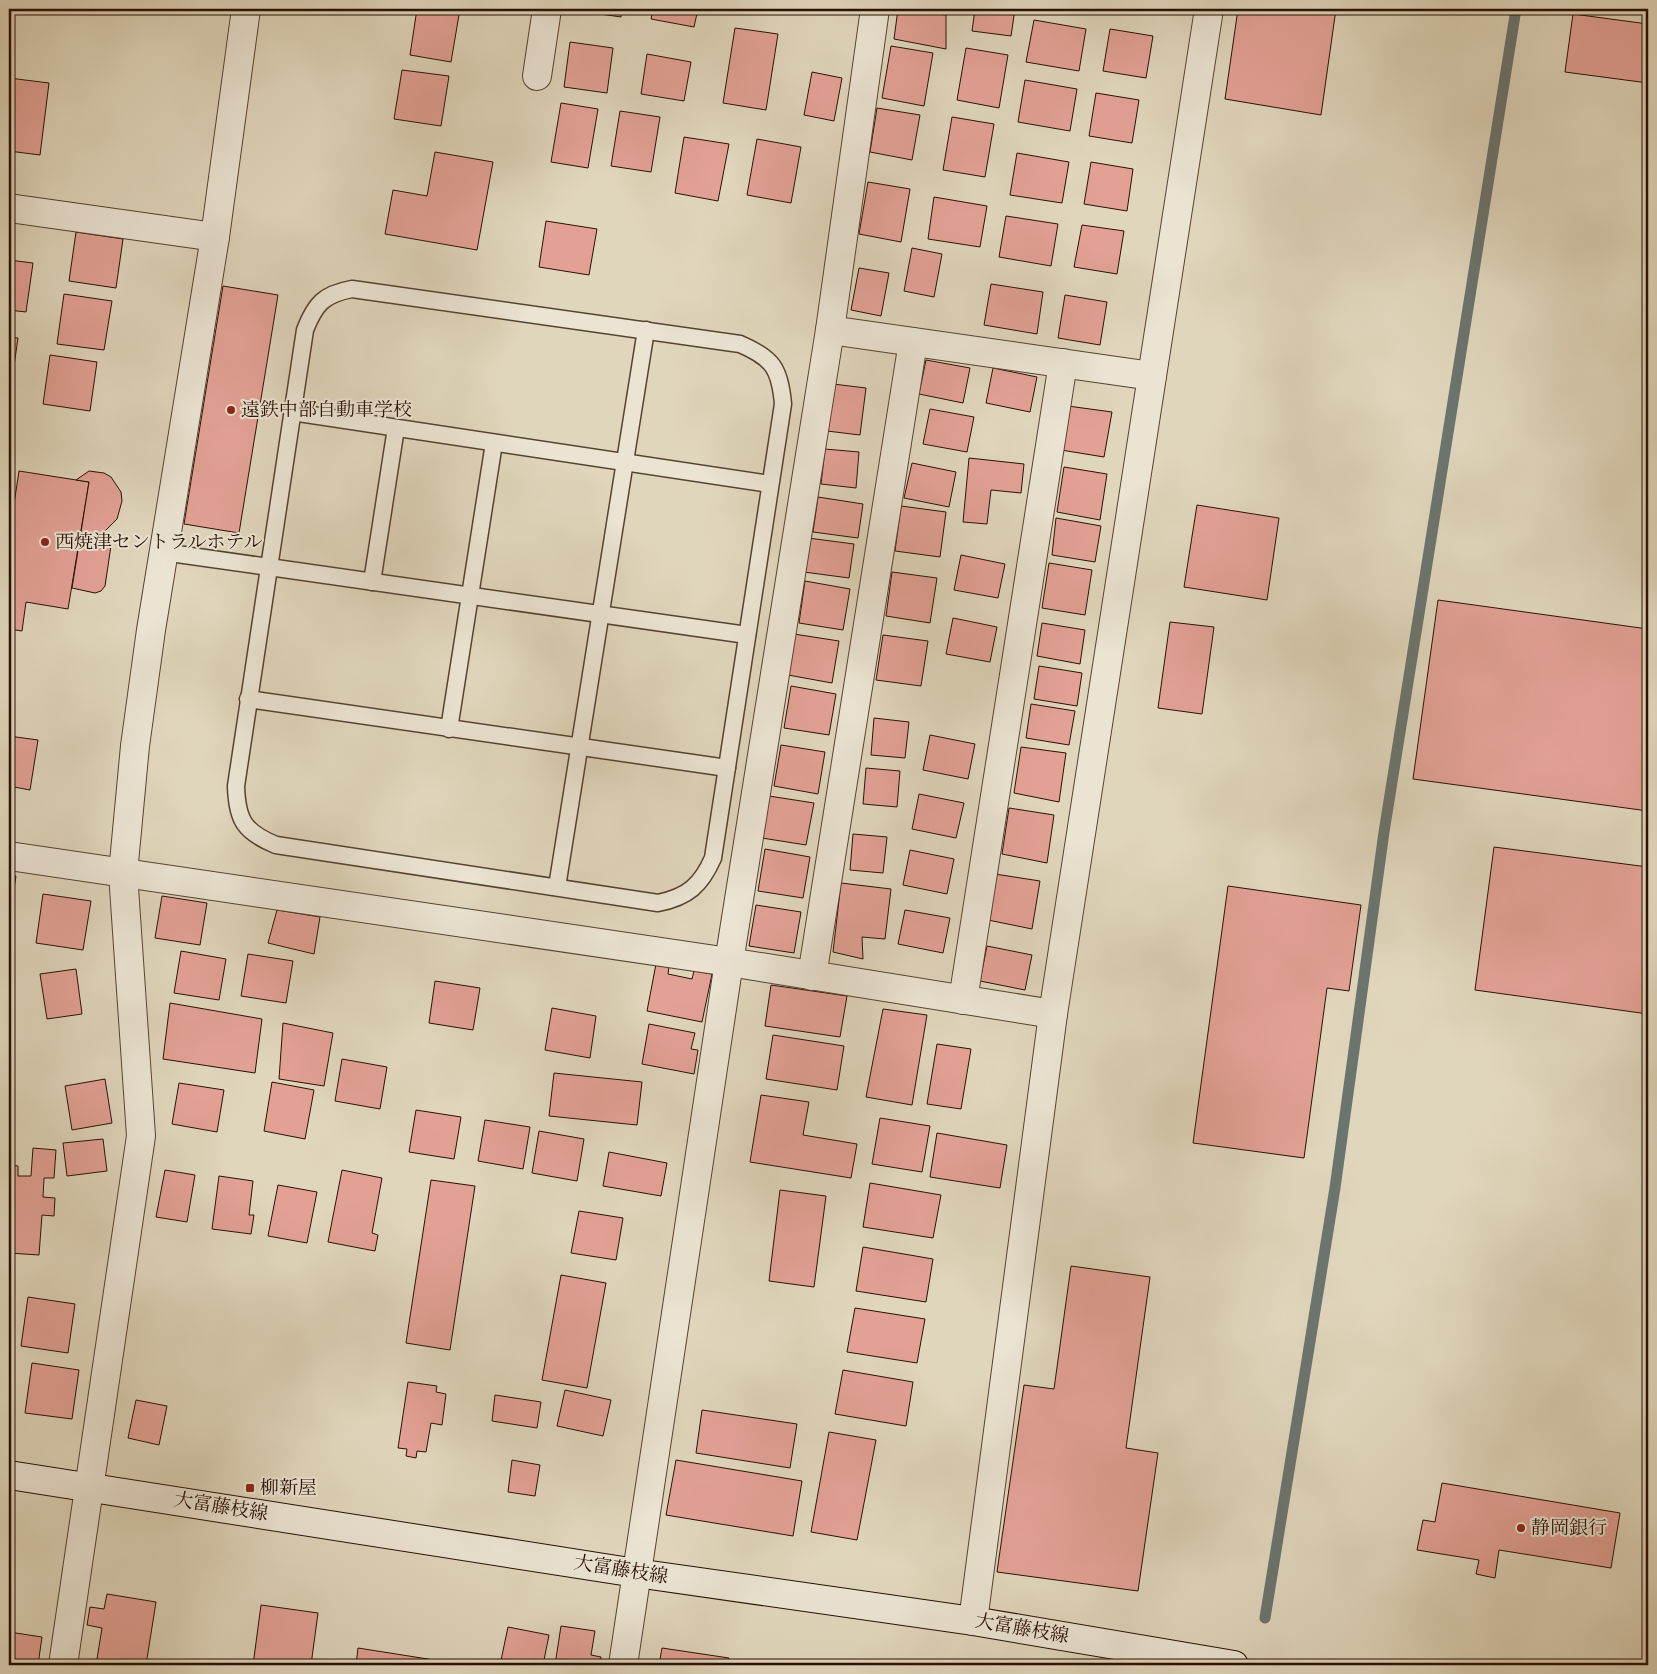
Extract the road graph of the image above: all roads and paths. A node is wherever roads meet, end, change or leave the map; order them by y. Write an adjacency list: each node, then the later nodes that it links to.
1 (246, 9): 7 (street)
2 (547, 9): 5 (street)
3 (875, 9): 9 (street)
4 (1209, 9): 12 (street)
5 (537, 76)
6 (9, 208): 7 (street)
7 (215, 238): 18 (street)
8 (646, 330): 13 (lane); 16 (lane); 17 (lane)
9 (830, 330): 10 (street); 31 (street)
10 (913, 342): 11 (street); 32 (street)
11 (1063, 363): 12 (street); 33 (street)
12 (1152, 376): 34 (street)
13 (292, 412): 14 (lane); 19 (lane)
14 (396, 428): 15 (lane); 20 (lane)
15 (494, 443): 16 (lane); 21 (lane)
16 (625, 462): 17 (lane); 22 (lane)
17 (770, 484): 23 (lane)
18 (164, 552): 19 (lane); 29 (street)
19 (268, 567): 20 (lane); 24 (lane)
20 (372, 582): 21 (lane)
21 (470, 596): 22 (lane); 25 (lane)
22 (600, 614): 23 (lane); 26 (lane)
23 (747, 635): 27 (lane)
24 (248, 699): 25 (lane); 30 (lane)
25 (449, 729): 26 (lane)
26 (580, 748): 27 (lane); 30 (lane)
27 (727, 768): 30 (lane)
28 (9, 856): 29 (street)
29 (123, 872): 31 (street); 36 (street)
30 (557, 888)
31 (729, 962): 32 (street); 37 (street)
32 (812, 976): 33 (street)
33 (963, 1000): 34 (street)
34 (1053, 1014): 38 (street)
35 (9, 1475): 36 (street, 大富藤枝線)
36 (91, 1486): 37 (street, 大富藤枝線); 39 (street)
37 (636, 1573): 38 (street, 大富藤枝線); 40 (street)
38 (974, 1621): 41 (street, 大富藤枝線)
39 (62, 1665)
40 (623, 1665)
41 (1234, 1665)

